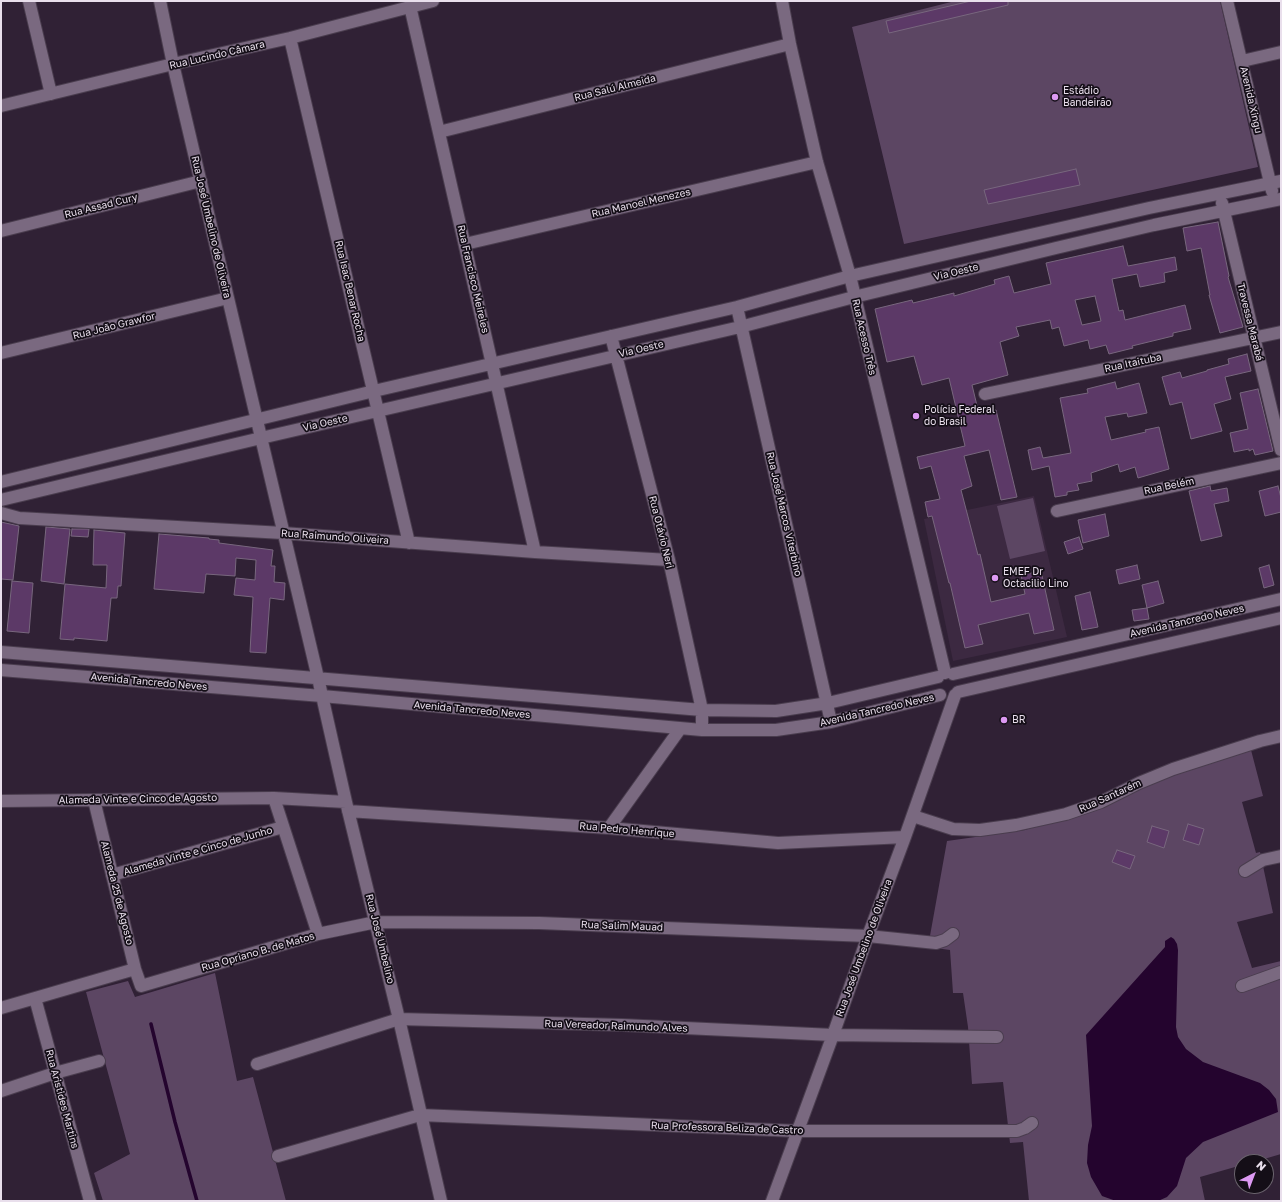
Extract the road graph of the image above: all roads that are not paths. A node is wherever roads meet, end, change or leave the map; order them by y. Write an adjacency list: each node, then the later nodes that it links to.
1 (29, 1): 12 (street)
2 (160, 1): 11 (street, Rua José Umbelino de Oliveira)
3 (433, 1): 6 (street, Rua Lucindo Câmara)
4 (782, 1): 8 (street, Rua Acesso Três)
5 (1227, 1): 10 (street, Avenida Xingu)
6 (410, 6): 7 (street, Rua Lucindo Câmara); 14 (street, Rua Francisco Meireles)
7 (290, 38): 11 (street, Rua Lucindo Câmara); 35 (street, Rua Isac Benar Rocha)
8 (790, 44): 14 (street, Rua Salú Almeida); 15 (street, Rua Acesso Três)
9 (1281, 52): 10 (street)
10 (1242, 61): 17 (street, Avenida Xingu)
11 (173, 64): 12 (street, Rua Lucindo Câmara); 16 (street, Rua José Umbelino de Oliveira)
12 (51, 94): 13 (street, Rua Lucindo Câmara)
13 (1, 106)
14 (439, 132): 22 (street, Rua Francisco Meireles)
15 (817, 162): 22 (street, Rua Manoel Menezes); 23 (street, Rua Acesso Três)
16 (201, 181): 21 (street, Rua Assad Cury); 25 (street, Rua José Umbelino de Oliveira)
17 (1275, 183): 18 (street, Via Oeste); 19 (street, Avenida Xingu)
18 (1220, 194): 20 (street, Travessa Marabá); 23 (street, Via Oeste)
19 (1277, 199): 20 (street, Via Oeste)
20 (1224, 210): 24 (street, Via Oeste); 30 (street, Travessa Marabá)
21 (1, 231)
22 (465, 244): 33 (street, Rua Francisco Meireles)
23 (850, 276): 24 (street, Rua Acesso Três); 26 (street, Via Oeste)
24 (854, 297): 27 (street, Via Oeste); 56 (street, Rua Acesso Três)
25 (228, 298): 31 (street, Rua João Grawfor); 38 (street, Rua José Umbelino de Oliveira)
26 (737, 306): 27 (street, Rua José Marcos Viterbino); 29 (street, Via Oeste)
27 (740, 327): 32 (street, Via Oeste); 61 (street, Rua José Marcos Viterbino)
28 (1281, 332): 30 (street, Rua Itaituba)
29 (611, 336): 32 (street, Rua Otávio Neri); 33 (street, Via Oeste)
30 (1254, 338): 36 (street, Rua Itaituba); 40 (street, Travessa Marabá)
31 (1, 353)
32 (616, 355): 34 (street, Via Oeste); 49 (street, Rua Otávio Neri)
33 (492, 364): 34 (street, Rua Francisco Meireles); 35 (street, Via Oeste)
34 (497, 384): 37 (street, Via Oeste); 48 (street, Rua Francisco Meireles)
35 (374, 391): 37 (street, Rua Isac Benar Rocha); 38 (street, Via Oeste)
36 (985, 394)
37 (379, 411): 39 (street, Via Oeste); 47 (street, Rua Isac Benar Rocha)
38 (257, 419): 39 (street, Rua José Umbelino de Oliveira); 42 (street, Via Oeste)
39 (261, 438): 43 (street, Via Oeste); 46 (street, Rua José Umbelino de Oliveira)
40 (1281, 450)
41 (1281, 463): 44 (street, Rua Belém)
42 (1, 482)
43 (1, 500)
44 (1057, 511)
45 (1, 514): 46 (street, Rua Raimundo Oliveira)
46 (283, 533): 47 (street, Rua Raimundo Oliveira); 57 (street, Rua José Umbelino)
47 (409, 543): 48 (street, Rua Raimundo Oliveira)
48 (535, 552): 49 (street, Rua Raimundo Oliveira)
49 (668, 560): 62 (street, Rua Otávio Neri)
50 (1281, 599): 53 (street, Avenida Tancredo Neves)
51 (1281, 618): 55 (street, Avenida Tancredo Neves)
52 (1, 652): 57 (street, Avenida Tancredo Neves)
53 (1034, 656): 55 (street); 56 (street, Avenida Tancredo Neves)
54 (1, 670): 59 (street, Avenida Tancredo Neves)
55 (1038, 674): 58 (street, Avenida Tancredo Neves)
56 (945, 675): 58 (street); 60 (street); 61 (street, Avenida Tancredo Neves)
57 (318, 678): 59 (street, Rua José Umbelino); 62 (street, Avenida Tancredo Neves)
58 (957, 694): 60 (street); 63 (street, Rua José Umbelino de Oliveira)
59 (322, 696): 65 (street, Avenida Tancredo Neves); 71 (street, Rua José Umbelino)
60 (941, 696): 63 (street); 64 (street, Avenida Tancredo Neves)
61 (828, 703): 62 (street, Avenida Tancredo Neves); 64 (street, Rua José Marcos Viterbino)
62 (702, 710): 66 (street, Rua Otávio Neri)
63 (946, 719): 72 (street, Rua José Umbelino de Oliveira)
64 (831, 722): 66 (street, Avenida Tancredo Neves)
65 (680, 728): 66 (street, Avenida Tancredo Neves); 74 (street)
66 (702, 730)
67 (1281, 736): 72 (street, Rua Santarém)
68 (274, 798): 69 (street, Alameda Vinte e Cinco de Agosto); 71 (street, Alameda Vinte e Cinco de Agosto); 73 (street)
69 (94, 800): 70 (street, Alameda Vinte e Cinco de Agosto); 78 (street, Alameda 25 de Agosto)
70 (1, 801)
71 (347, 807): 74 (street, Rua Pedro Henrique); 79 (street, Rua José Umbelino)
72 (913, 816): 75 (street, Rua José Umbelino de Oliveira)
73 (283, 827): 78 (street, Alameda Vinte e Cinco de Junho); 80 (street)
74 (609, 828): 75 (street, Rua Pedro Henrique)
75 (905, 837): 82 (street, Rua José Umbelino de Oliveira)
76 (1281, 856): 77 (street)
77 (1244, 871)
78 (112, 875): 83 (street, Alameda 25 de Agosto)
79 (376, 922): 80 (street, Rua Opriano B. de Matos); 82 (street, Rua Salim Mauad); 89 (street, Rua José Umbelino)
80 (318, 934): 85 (street, Rua Opriano B. de Matos)
81 (953, 934): 82 (street, Rua Salim Mauad)
82 (868, 936): 90 (street, Rua José Umbelino de Oliveira)
83 (135, 969): 85 (street, Alameda 25 de Agosto); 87 (street)
84 (1281, 972): 86 (street)
85 (141, 986)
86 (1242, 986)
87 (35, 998): 88 (street); 94 (street, Rua Aristides Martins)
88 (1, 1008)
89 (399, 1019): 90 (street, Rua Vereador Raimundo Alves); 93 (street, Rua Vereador Raimundo Alves); 96 (street, Rua José Umbelino)
90 (833, 1035): 91 (street); 98 (street, Rua José Umbelino de Oliveira)
91 (997, 1038)
92 (98, 1061): 94 (street)
93 (257, 1064)
94 (55, 1073): 95 (street); 100 (street, Rua Aristides Martins)
95 (1, 1091)
96 (420, 1115): 98 (street, Rua Professora Beliza de Castro); 99 (street, Rua Professora Beliza de Castro); 101 (street, Rua José Umbelino)
97 (1032, 1123): 98 (street, Rua Professora Beliza de Castro)
98 (798, 1131): 102 (street, Rua José Umbelino de Oliveira)
99 (278, 1156)
100 (90, 1201)
101 (441, 1201)
102 (772, 1201)

